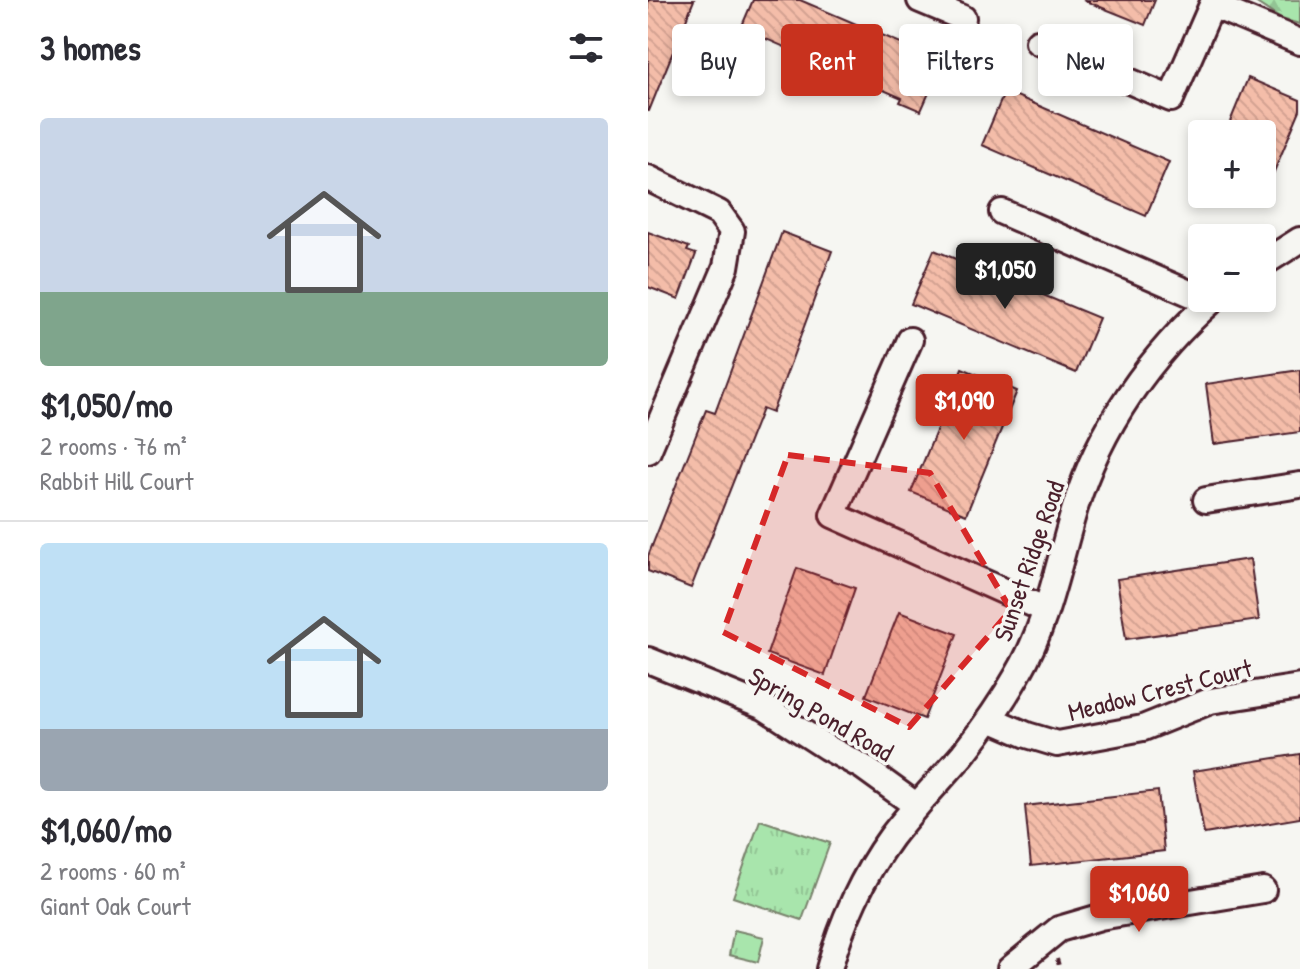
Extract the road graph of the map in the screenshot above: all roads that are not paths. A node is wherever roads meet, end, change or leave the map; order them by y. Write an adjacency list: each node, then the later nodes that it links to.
1 (920, 0): 2 (street)
2 (963, 18)
3 (1300, 42): 4 (street)
4 (1133, 83)
5 (648, 178): 12 (street)
6 (1002, 212): 9 (street)
7 (1300, 240): 8 (street)
8 (1276, 255)
9 (1188, 290)
10 (1199, 312): 15 (street, Sunset Ridge Road)
11 (910, 340): 15 (street)
12 (648, 451)
13 (1300, 485): 14 (street)
14 (1206, 500)
15 (1046, 610): 18 (street, Sunset Ridge Road)
16 (648, 660): 19 (street, Spring Pond Road)
17 (1300, 687): 18 (street, Meadow Crest Court)
18 (990, 719): 19 (street, Sunset Ridge Road)
19 (917, 806): 21 (street, Sunset Ridge Road)
20 (1263, 890): 22 (street)
21 (829, 969)
22 (1010, 969)

